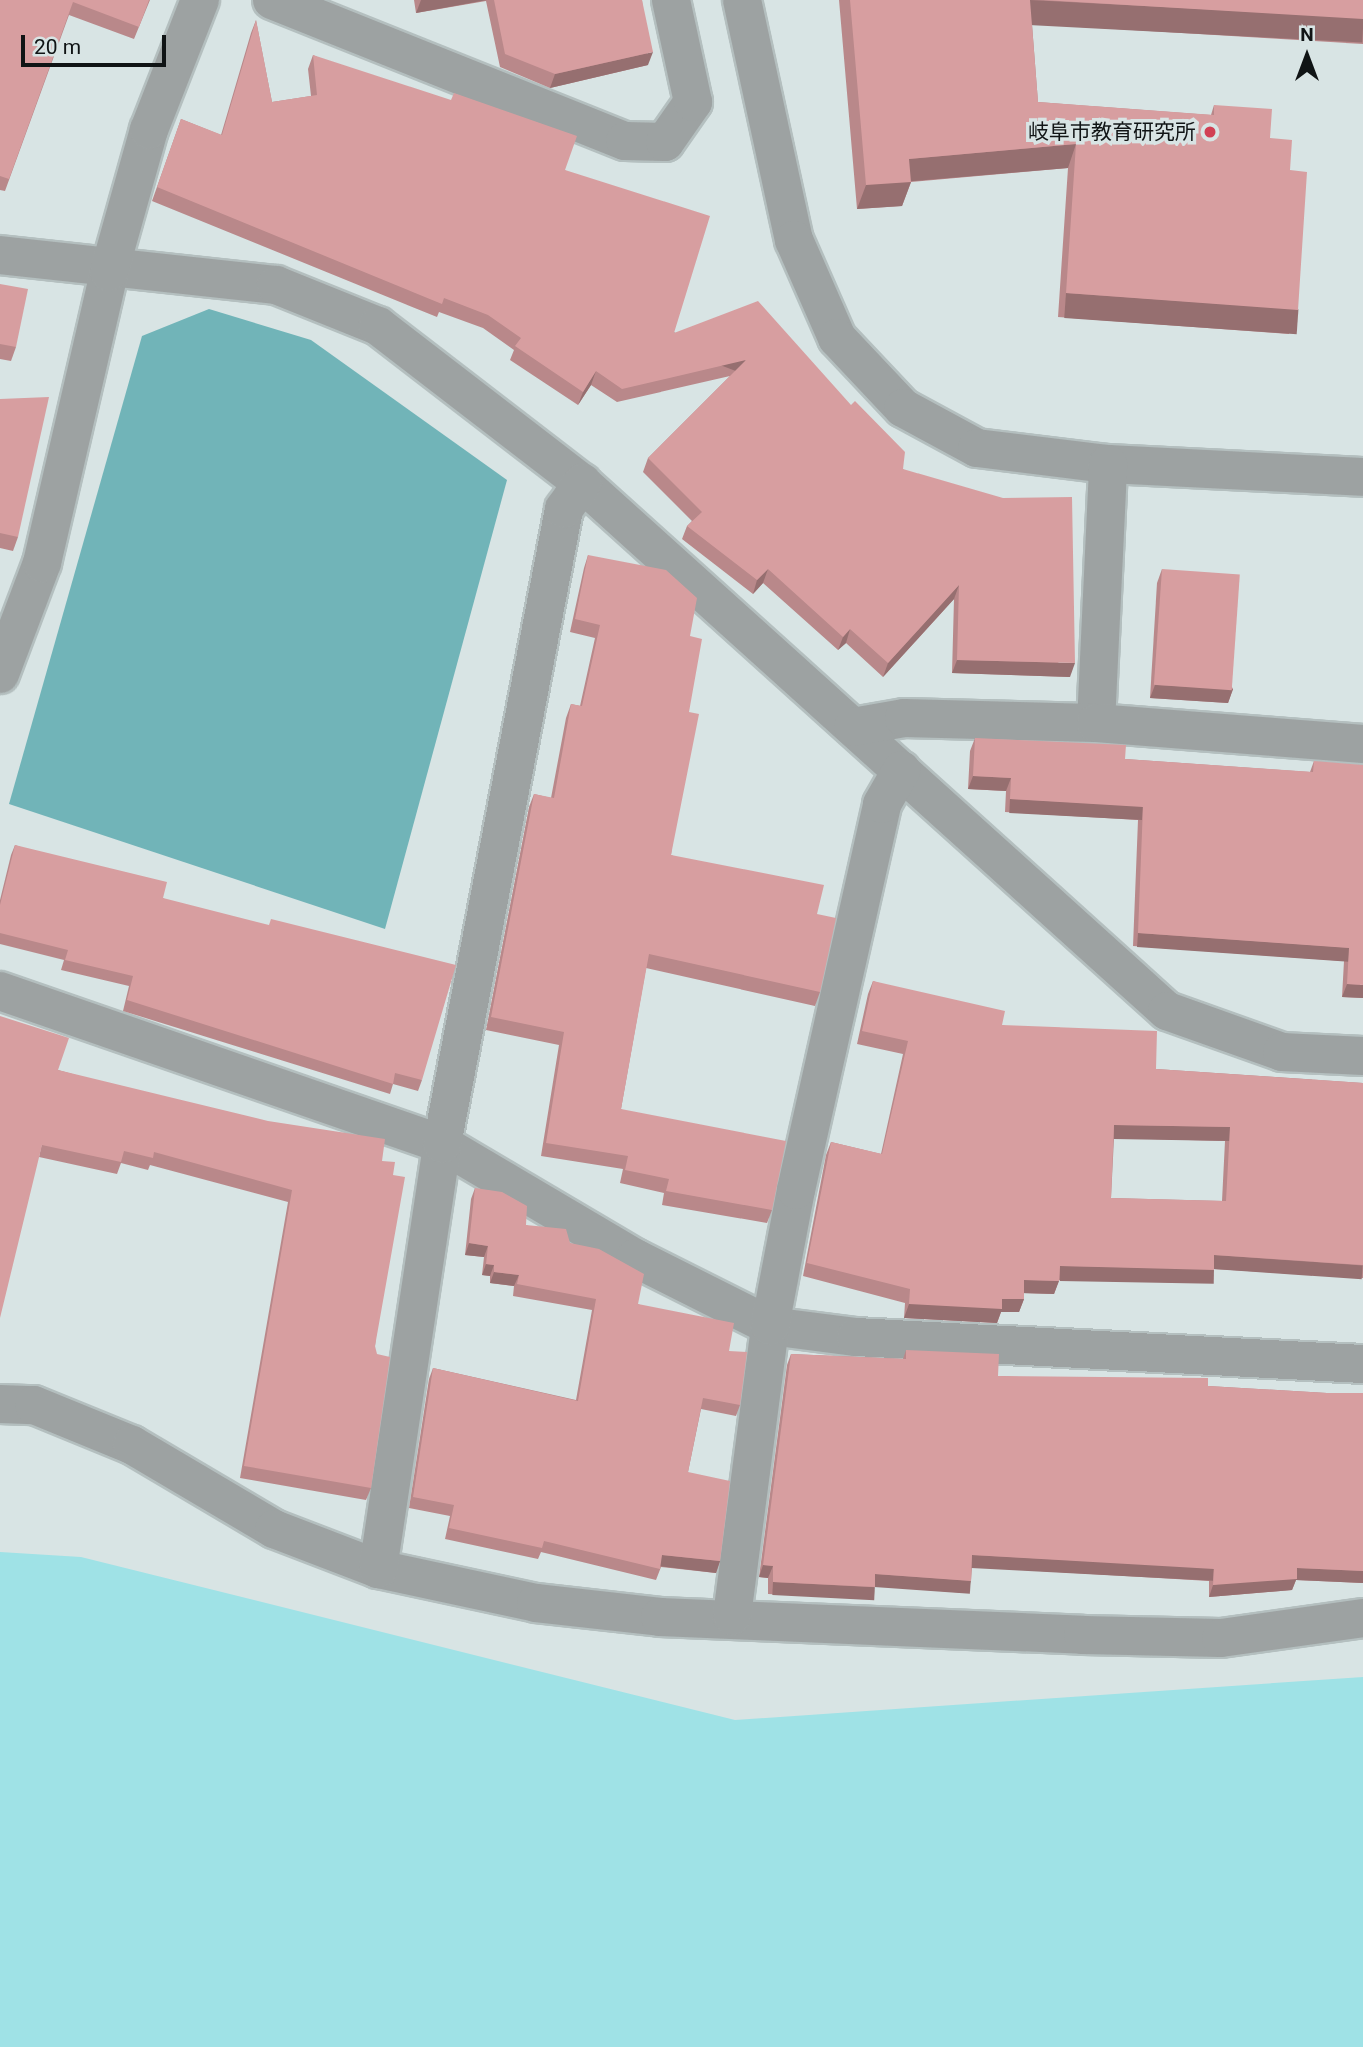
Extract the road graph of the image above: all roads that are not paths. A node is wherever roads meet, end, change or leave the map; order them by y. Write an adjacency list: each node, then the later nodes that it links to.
1 (200, 0): 6 (street)
2 (272, 0): 3 (street)
3 (671, 0)
4 (742, 0): 7 (street)
5 (0, 255): 6 (street)
6 (109, 272): 9 (street); 10 (street)
7 (1108, 464): 8 (street); 11 (street)
8 (1363, 477)
9 (582, 483): 12 (street); 17 (street)
10 (0, 674)
11 (1096, 723): 12 (street); 13 (street)
12 (853, 727): 14 (street)
13 (1363, 744)
14 (902, 770): 16 (street); 18 (street)
15 (0, 991): 17 (street)
16 (1363, 1056)
17 (442, 1144): 18 (street); 21 (street)
18 (770, 1326): 19 (street); 22 (street)
19 (1363, 1364)
20 (0, 1404): 21 (street)
21 (378, 1569): 22 (street)
22 (732, 1616): 23 (street)
23 (1363, 1618)

